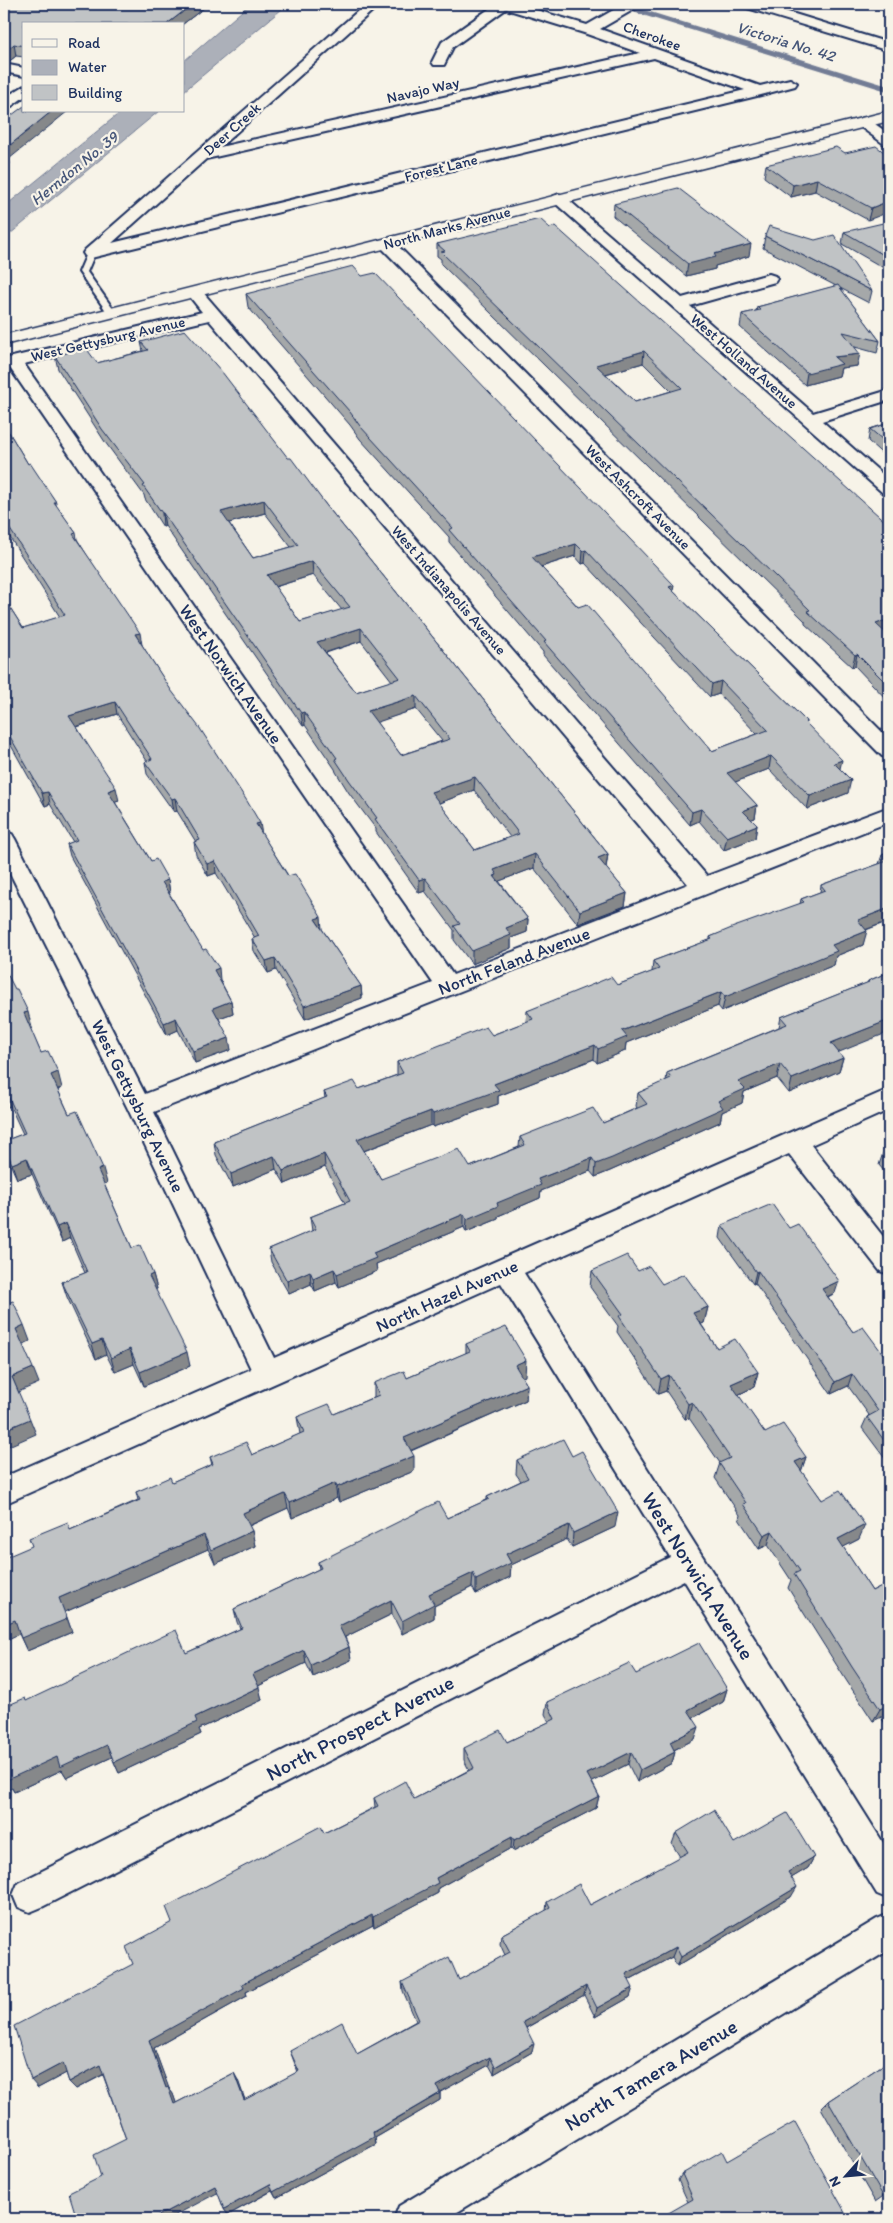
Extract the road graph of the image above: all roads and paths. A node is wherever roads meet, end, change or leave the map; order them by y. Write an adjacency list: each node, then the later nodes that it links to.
1 (373, 4): 18 (street, Deer Creek)
2 (503, 4): 5 (street, Cherokee); 8 (street)
3 (749, 4): 6 (street)
4 (629, 6): 5 (street)
5 (589, 30): 7 (street, Cherokee)
6 (889, 47)
7 (653, 54): 12 (street, Cherokee); 18 (street, Navajo Way)
8 (439, 62)
9 (4, 68): 10 (street)
10 (22, 72)
11 (790, 83): 12 (street, Forest Lane)
12 (761, 91): 21 (street, Forest Lane)
13 (22, 92): 14 (street)
14 (4, 105)
15 (889, 116): 16 (main road, North Marks Avenue)
16 (863, 122): 17 (street); 19 (main road, North Marks Avenue)
17 (889, 141)
18 (201, 156): 21 (street, Deer Creek)
19 (560, 199): 20 (main road, North Marks Avenue); 24 (street, West Holland Avenue)
20 (387, 244): 23 (main road, North Marks Avenue); 32 (street, West Ashcroft Avenue)
21 (91, 254): 25 (lane)
22 (769, 279): 24 (street, West Holland Avenue)
23 (196, 293): 25 (main road, North Marks Avenue); 26 (street, West Indianapolis Avenue)
24 (679, 304): 30 (street, West Holland Avenue)
25 (112, 314): 27 (main road, North Marks Avenue)
26 (213, 314): 28 (street, West Gettysburg Avenue); 35 (street, West Indianapolis Avenue)
27 (4, 340)
28 (9, 363): 36 (street, West Norwich Avenue)
29 (889, 395): 30 (street, West Holland Avenue)
30 (810, 419): 31 (street, West Holland Avenue)
31 (889, 489)
32 (889, 751)
33 (889, 814): 35 (street, North Feland Avenue)
34 (4, 839): 38 (street, West Gettysburg Avenue)
35 (703, 887): 36 (street, North Feland Avenue)
36 (448, 986): 38 (street, North Feland Avenue)
37 (889, 1099): 39 (street, North Hazel Avenue)
38 (139, 1107): 42 (street, West Gettysburg Avenue)
39 (794, 1142): 40 (street); 41 (street, North Hazel Avenue)
40 (889, 1264)
41 (507, 1269): 42 (street, North Hazel Avenue); 44 (street, West Norwich Avenue)
42 (268, 1375): 43 (street, North Hazel Avenue)
43 (4, 1492)
44 (690, 1562): 45 (street, West Norwich Avenue); 46 (street, North Prospect Avenue)
45 (889, 1882)
46 (30, 1895)
47 (889, 1931): 48 (street, North Tamera Avenue)
48 (412, 2219)

